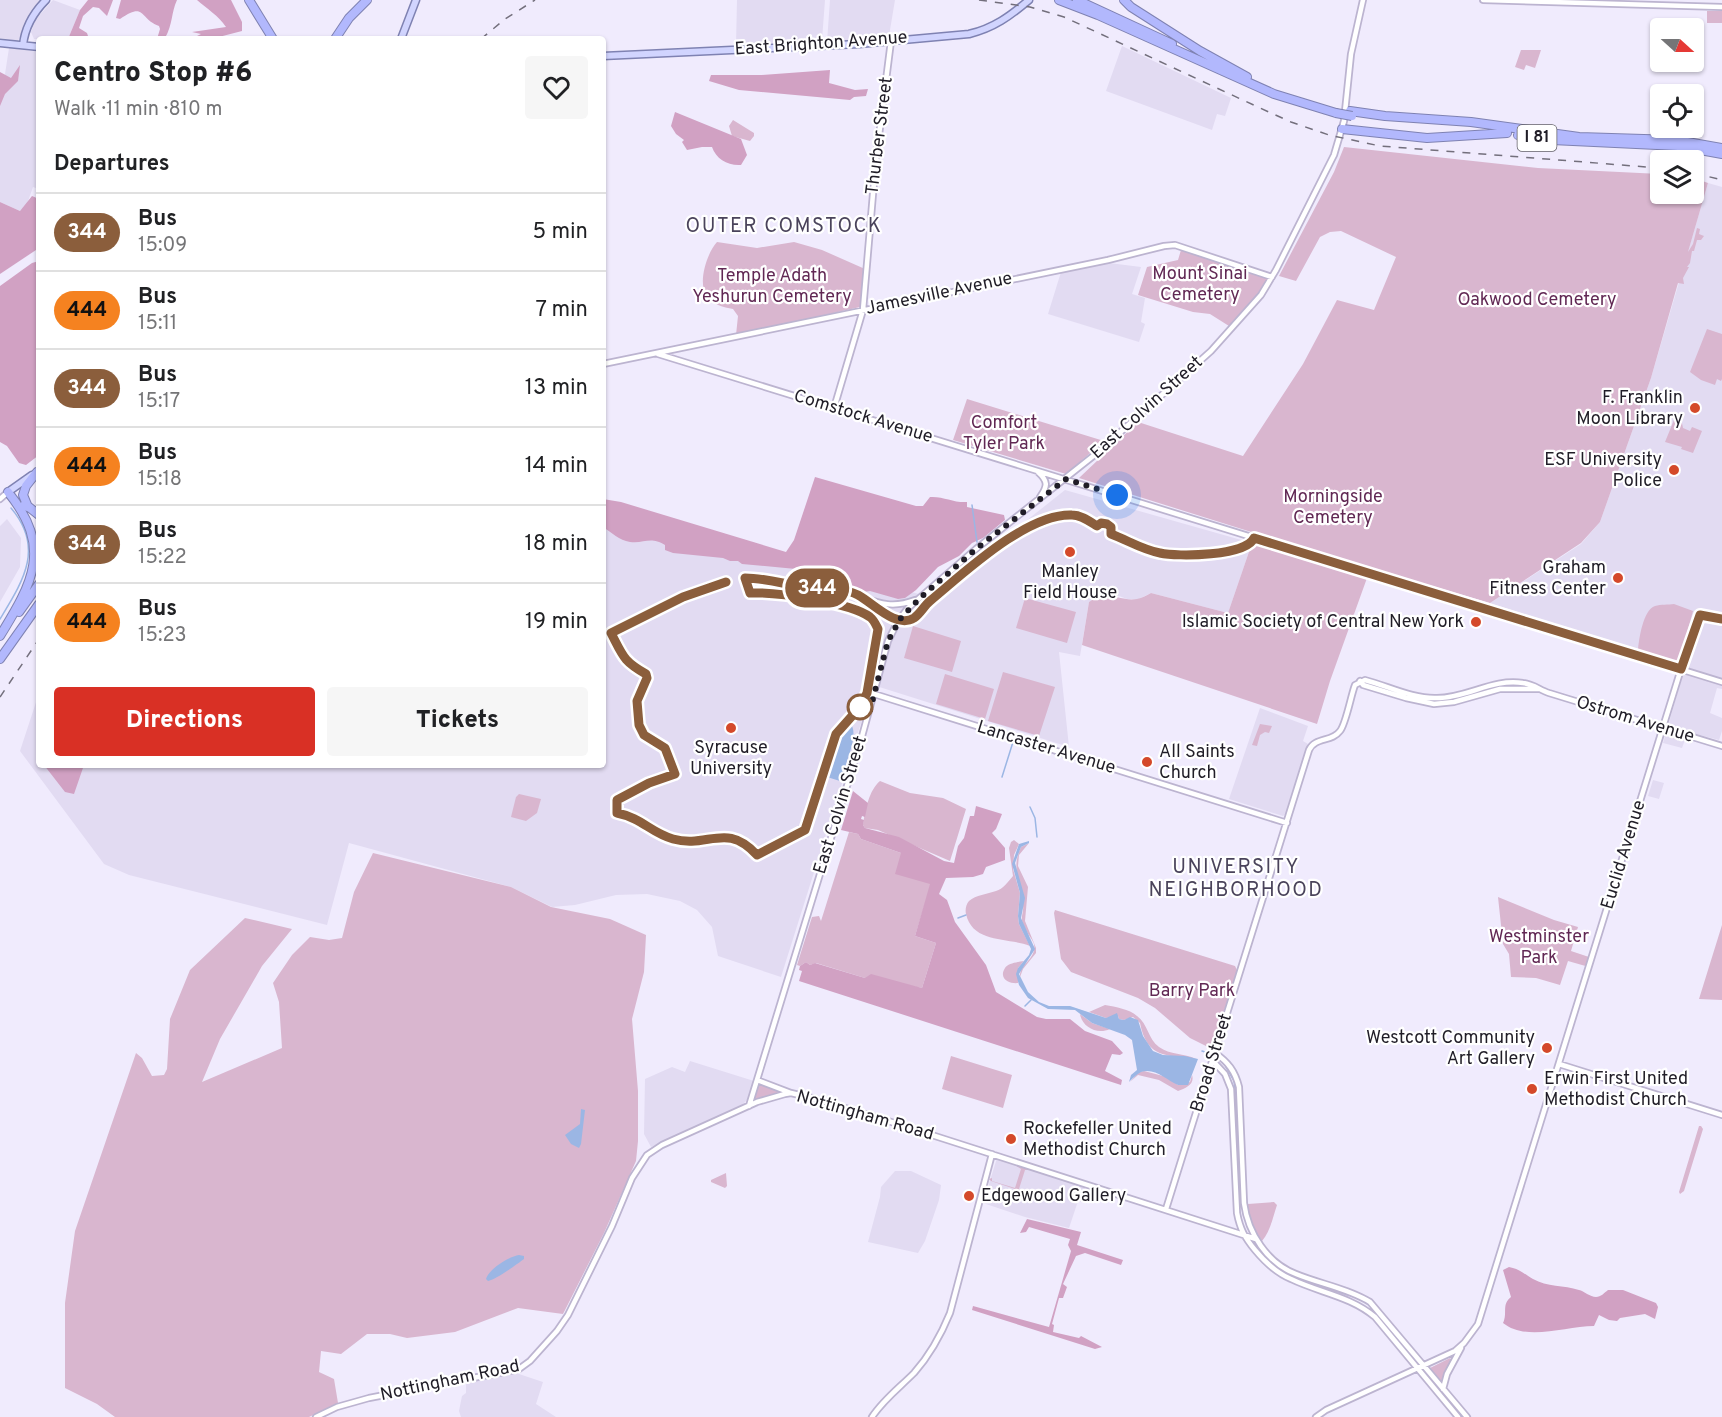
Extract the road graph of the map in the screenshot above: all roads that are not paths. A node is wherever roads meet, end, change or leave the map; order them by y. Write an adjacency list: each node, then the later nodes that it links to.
1 (46, 0): 12 (main road)
2 (249, 0): 14 (highway)
3 (367, 0): 15 (highway)
4 (416, 0): 13 (main road)
5 (1029, 0): 16 (main road, East Brighton Avenue)
6 (1059, 0): 23 (highway, I 81)
7 (1077, 0): 22 (highway, I 81)
8 (1124, 0): 22 (highway)
9 (1363, 0): 25 (street, East Colvin Street)
10 (1483, 0): 11 (street)
11 (1722, 7)
12 (26, 29): 18 (main road); 19 (main road)
13 (403, 35)
14 (271, 36)
15 (337, 36)
16 (891, 41): 21 (main road, East Brighton Avenue); 30 (street, Thurber Street)
17 (0, 43): 18 (main road)
18 (23, 45): 20 (main road)
19 (36, 45)
20 (36, 47)
21 (606, 56)
22 (1247, 77): 23 (highway, I 81)
23 (1339, 111): 24 (highway, I 81, bridge)
24 (1351, 114): 26 (highway, I 81); 27 (highway, I 81)
25 (1342, 129): 26 (highway); 29 (street, East Colvin Street)
26 (1508, 133): 28 (highway, I 81)
27 (1722, 148)
28 (1722, 154)
29 (1272, 277): 30 (street, Jamesville Avenue); 37 (street, East Colvin Street)
30 (863, 310): 31 (street, Jamesville Avenue); 33 (street, Thurber Street)
31 (658, 354): 32 (street, Jamesville Avenue); 33 (street, Comstock Avenue)
32 (606, 363)
33 (834, 408): 34 (street, Comstock Avenue)
34 (1036, 470): 37 (street, Comstock Avenue); 40 (street)
35 (36, 472): 38 (main road)
36 (36, 474): 41 (highway)
37 (1066, 479): 40 (street, East Colvin Street); 49 (street, Comstock Avenue)
38 (10, 491): 39 (street); 41 (highway); 47 (highway)
39 (0, 499)
40 (1037, 501): 45 (street, East Colvin Street)
41 (28, 507): 42 (highway)
42 (36, 513)
43 (36, 588): 47 (highway)
44 (861, 597): 45 (street)
45 (920, 598): 51 (street, East Colvin Street)
46 (36, 608): 48 (highway)
47 (0, 638)
48 (0, 659)
49 (1681, 669): 50 (street, Comstock Avenue); 52 (street, Euclid Avenue)
50 (1722, 682)
51 (874, 694): 55 (street, Lancaster Avenue); 59 (street, East Colvin Street)
52 (1663, 728): 53 (street, Ostrom Avenue); 54 (street, Ostrom Avenue); 58 (street, Euclid Avenue)
53 (1311, 745): 55 (street, Broad Street)
54 (1722, 746)
55 (1287, 823): 56 (street, Broad Street)
56 (1218, 1054): 57 (street, Broad Street); 66 (street)
57 (1213, 1061): 64 (street, Broad Street); 65 (street)
58 (1559, 1065): 62 (street); 67 (street, Euclid Avenue)
59 (757, 1080): 60 (street); 61 (street, East Colvin Street)
60 (791, 1093): 61 (street, Nottingham Road); 63 (street, Nottingham Road)
61 (749, 1106): 71 (street, Nottingham Road)
62 (1722, 1115)
63 (992, 1154): 64 (street, Nottingham Road); 72 (street)
64 (1166, 1209): 65 (street, Nottingham Road)
65 (1244, 1235): 66 (street, Nottingham Road); 69 (street)
66 (1256, 1239): 68 (street)
67 (1462, 1346): 68 (street, Euclid Avenue); 70 (street, Euclid Avenue)
68 (1424, 1366): 69 (street, Euclid Avenue); 70 (street)
69 (1418, 1369): 73 (street, Euclid Avenue); 74 (street)
70 (1443, 1389): 75 (street)
71 (316, 1417)
72 (872, 1417)
73 (1316, 1417)
74 (1458, 1417)
75 (1467, 1417)

